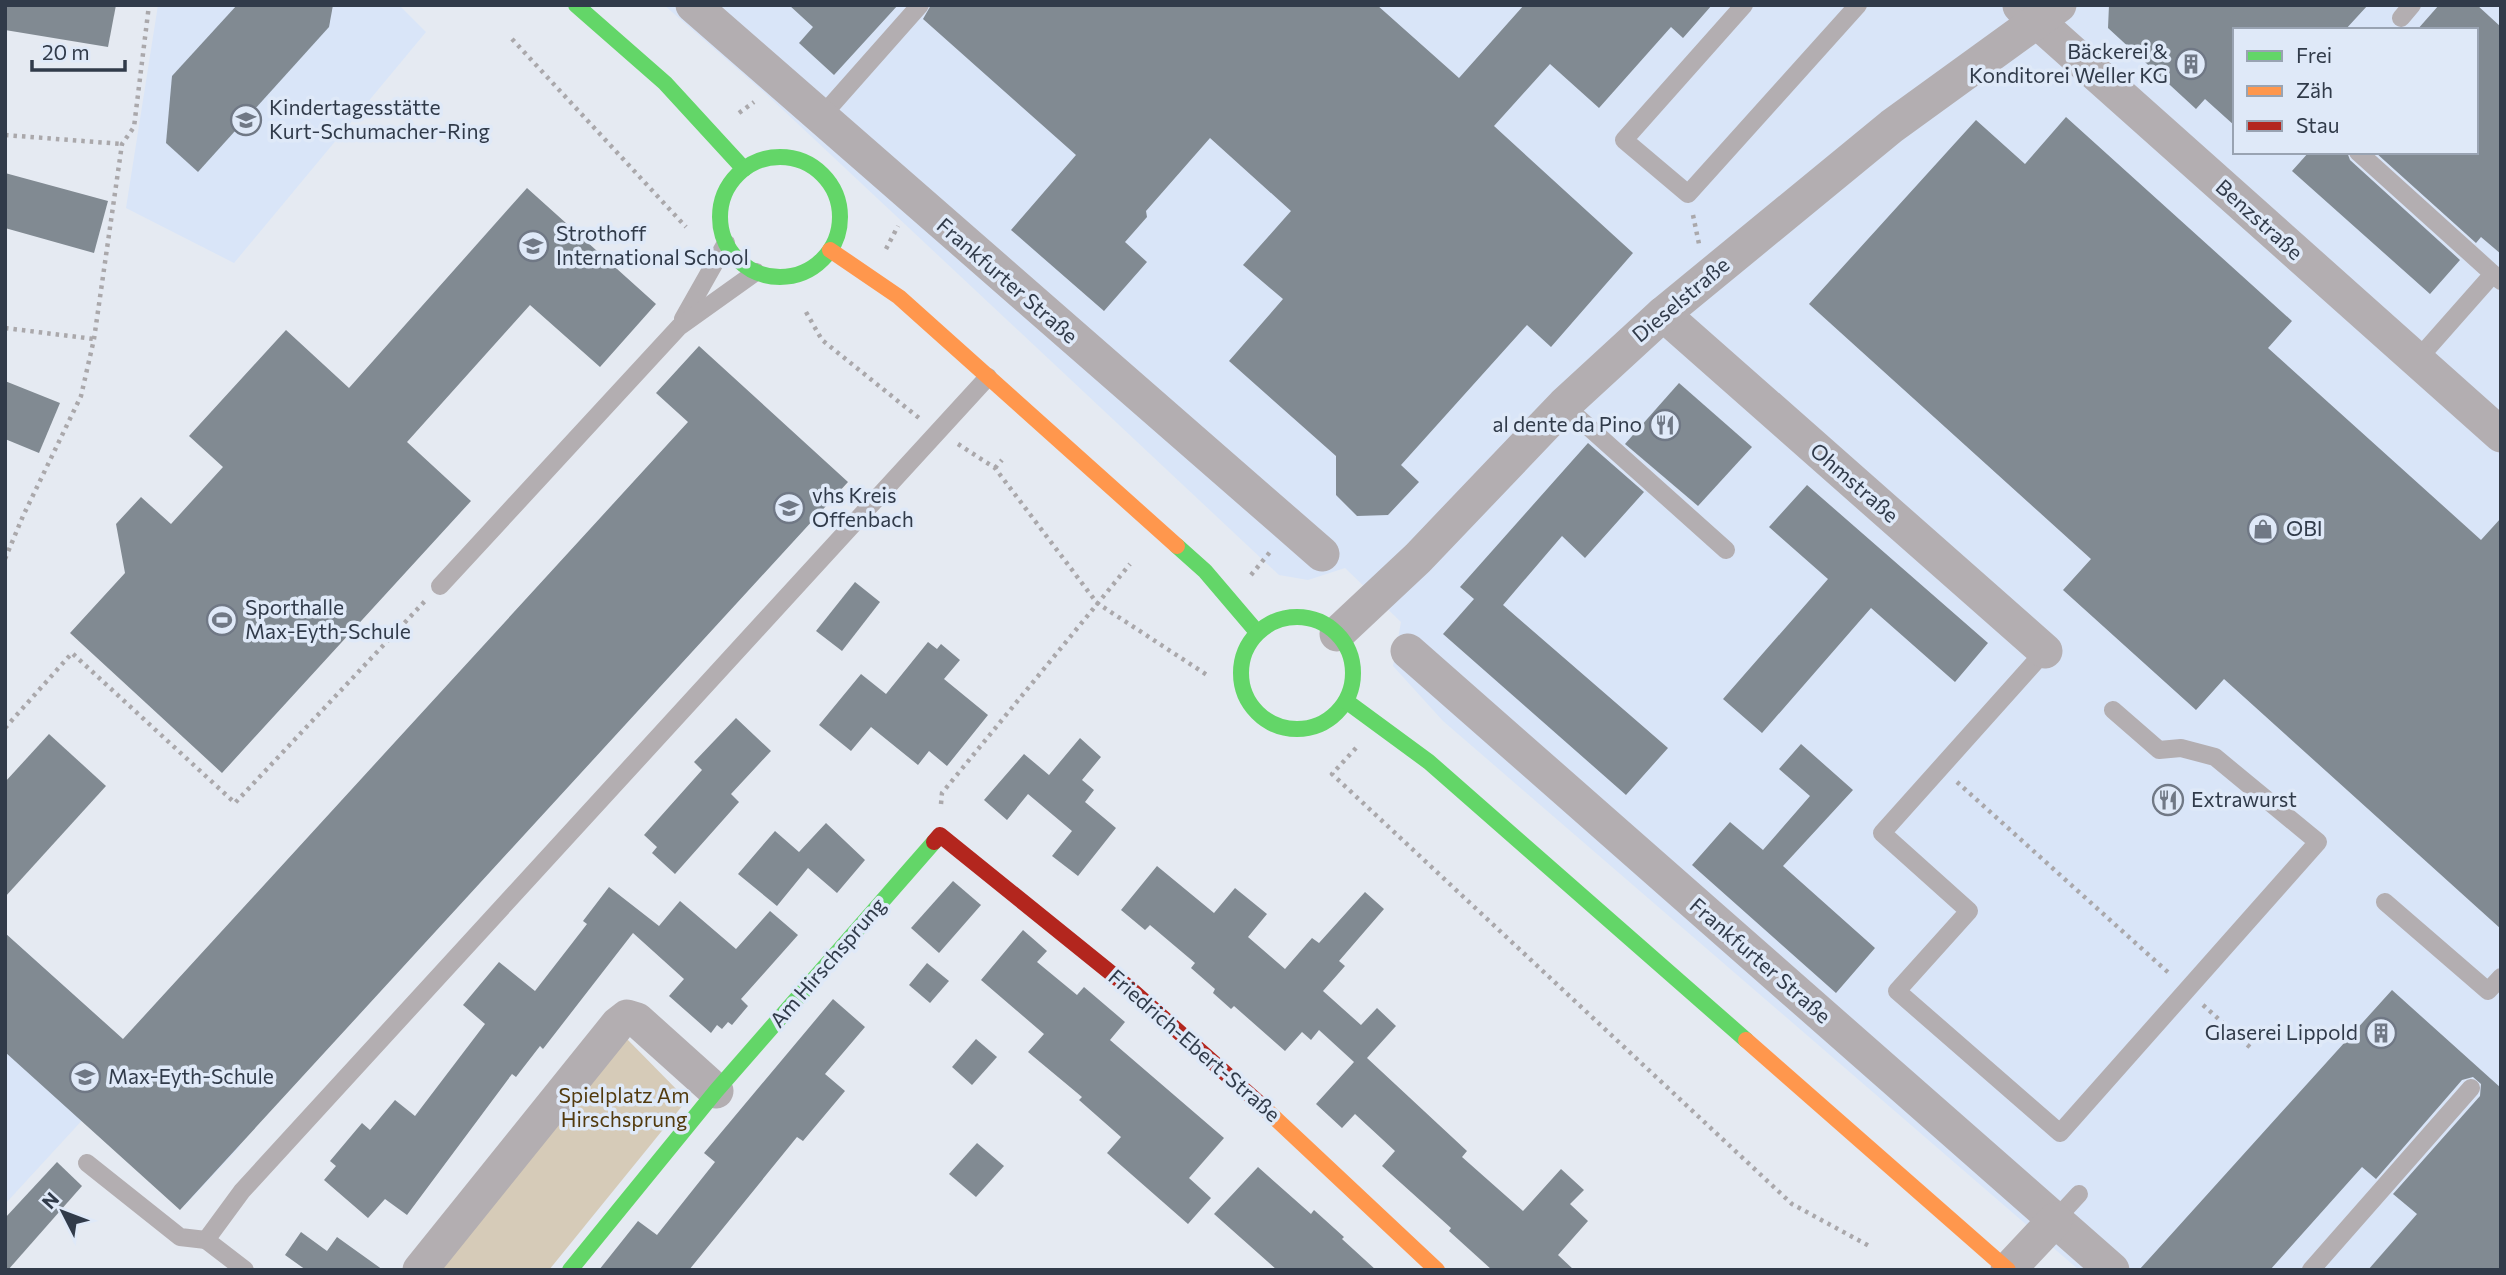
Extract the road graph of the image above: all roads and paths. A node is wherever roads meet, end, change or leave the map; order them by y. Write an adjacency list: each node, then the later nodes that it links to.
1 (149, 5): 11 (path)
2 (576, 5): 13 (street)
3 (693, 5): 9 (street, Frankfurter Straße)
4 (920, 5): 9 (lane)
5 (1745, 5): 14 (lane)
6 (1858, 5): 14 (lane)
7 (2038, 11): 18 (street, Dieselstraße); 25 (street, Benzstraße)
8 (512, 39): 15 (path)
9 (820, 118): 32 (street, Frankfurter Straße)
10 (5, 135): 11 (path)
11 (122, 144): 24 (path)
12 (2360, 154): 20 (lane)
13 (744, 169): 16 (street); 17 (street)
14 (1688, 194): 18 (path)
15 (686, 227)
16 (726, 243): 19 (street); 22 (lane)
17 (830, 250): 19 (street); 26 (street)
18 (1716, 271): 21 (street, Dieselstraße)
19 (756, 272): 22 (lane)
20 (2497, 277): 25 (lane)
21 (1663, 314): 27 (street, Dieselstraße); 40 (street, Ohmstraße)
22 (679, 327): 35 (lane)
23 (5, 328): 24 (path)
24 (94, 339): 33 (path)
25 (2417, 360): 28 (street, Benzstraße)
26 (988, 377): 37 (street); 57 (lane)
27 (1564, 405): 31 (lane); 38 (street, Dieselstraße)
28 (2501, 435)
29 (1002, 460): 30 (path)
30 (995, 468)
31 (1726, 550)
32 (1322, 554)
33 (6, 557)
34 (1130, 564): 36 (path)
35 (440, 586): 44 (path)
36 (1097, 603): 41 (path); 47 (path)
37 (1257, 632): 38 (street); 42 (street)
38 (1337, 634): 42 (street)
39 (1408, 651): 56 (street, Frankfurter Straße)
40 (2045, 651): 45 (lane)
41 (1207, 675)
42 (1346, 701): 63 (street)
43 (2113, 710): 50 (lane)
44 (5, 728)
45 (1941, 767): 50 (path); 50 (lane)
46 (1332, 774): 58 (path)
47 (940, 835): 53 (street, Am Hirschsprung); 62 (street, Friedrich-Ebert-Straße)
48 (2385, 902): 49 (lane)
49 (2501, 977)
50 (2186, 989): 51 (path)
51 (2252, 1049)
52 (2471, 1088): 65 (lane)
53 (716, 1091): 60 (street); 61 (street, Am Hirschsprung)
54 (87, 1163): 57 (lane)
55 (2079, 1194): 56 (lane)
56 (2055, 1220): 63 (street); 64 (street, Frankfurter Straße)
57 (205, 1240): 59 (lane)
58 (1871, 1247)
59 (245, 1270)
60 (420, 1270)
61 (570, 1270)
62 (1437, 1270)
63 (2008, 1270)
64 (2112, 1270)
65 (2311, 1270)

